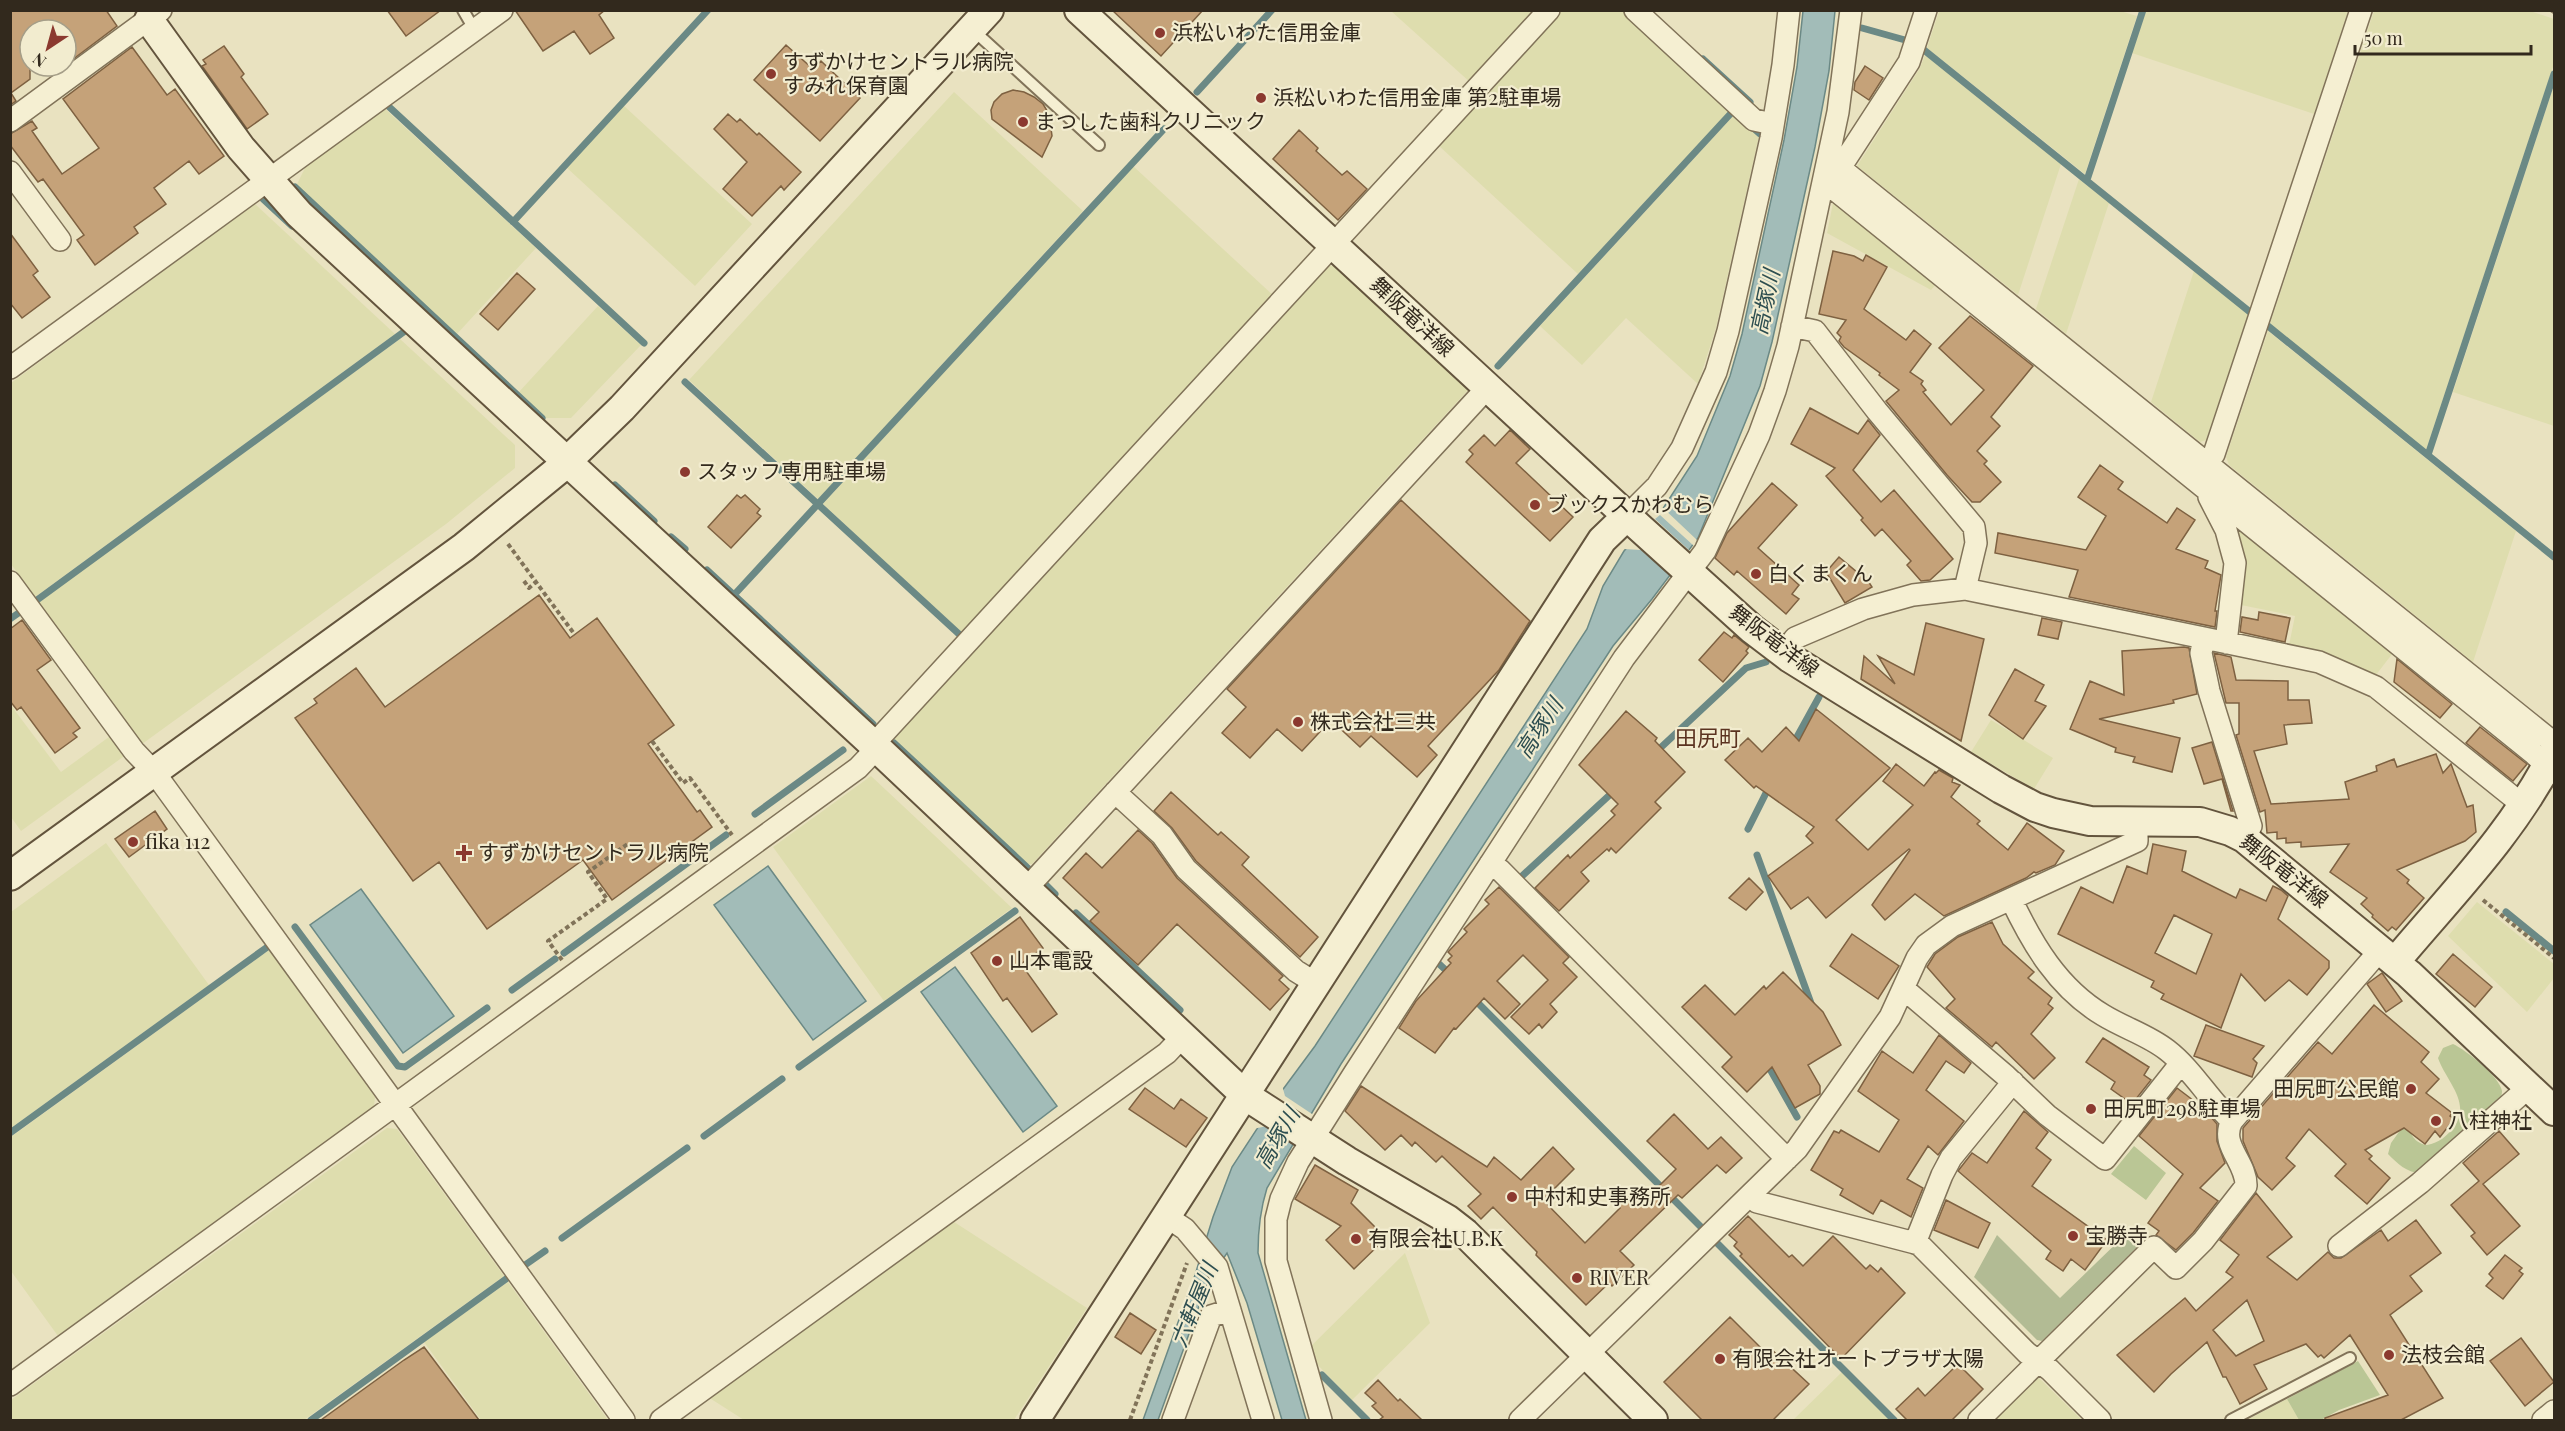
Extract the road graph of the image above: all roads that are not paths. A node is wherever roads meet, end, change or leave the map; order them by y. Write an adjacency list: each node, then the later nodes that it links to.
1 (463, 10): 12 (lane)
2 (502, 10): 12 (street)
3 (1079, 10): 21 (street, 舞阪竜洋線)
4 (1550, 10): 21 (street)
5 (1635, 10): 14 (street)
6 (1789, 10): 14 (street)
7 (1851, 10): 16 (street)
8 (1926, 10): 16 (street)
9 (2361, 10): 26 (street)
10 (155, 15): 13 (street); 18 (street)
11 (981, 20): 15 (lane); 25 (street)
12 (474, 29): 18 (street)
13 (10, 121)
14 (1773, 124): 27 (street)
15 (1099, 145)
16 (1834, 163): 19 (street); 26 (street)
17 (10, 172): 20 (street)
18 (267, 180): 23 (street); 25 (street)
19 (1824, 181): 22 (street); 26 (street)
20 (60, 240)
21 (1333, 245): 24 (street, 舞阪竜洋線); 34 (street)
22 (1792, 326): 28 (street); 30 (street)
23 (10, 368)
24 (1488, 387): 27 (street, 舞阪竜洋線); 37 (street)
25 (567, 462): 34 (street); 36 (street)
26 (2210, 475): 32 (street); 35 (street)
27 (1633, 521): 28 (street, 舞阪竜洋線); 46 (street)
28 (1685, 568): 33 (street, 舞阪竜洋線); 41 (street)
29 (10, 582): 36 (street)
30 (1965, 589): 31 (street); 33 (street)
31 (2204, 638): 32 (street); 40 (street)
32 (2226, 643): 38 (street)
33 (1784, 653): 39 (street, 舞阪竜洋線)
34 (875, 746): 43 (street); 53 (street)
35 (2553, 759): 38 (street)
36 (154, 772): 42 (street); 53 (street)
37 (1115, 792): 43 (street); 46 (street)
38 (2524, 806): 45 (street)
39 (2137, 822): 40 (street, 舞阪竜洋線); 44 (street)
40 (2244, 838): 45 (street, 舞阪竜洋線)
41 (1490, 864): 56 (street); 57 (street)
42 (10, 876)
43 (1026, 888): 48 (street)
44 (2011, 899): 47 (street); 49 (street)
45 (2388, 956): 51 (street, 舞阪竜洋線); 55 (street)
46 (1317, 984): 52 (street)
47 (1904, 989): 50 (street); 57 (street)
48 (1184, 1035): 52 (street); 69 (street)
49 (2181, 1063): 50 (street); 55 (street)
50 (2013, 1082): 60 (street)
51 (2529, 1087): 54 (street, 舞阪竜洋線); 61 (street)
52 (1254, 1101): 56 (street); 59 (street)
53 (394, 1105): 66 (street); 68 (street)
54 (2554, 1111)
55 (2232, 1121): 65 (street)
56 (1311, 1138): 63 (street); 73 (street)
57 (1787, 1159): 58 (street)
58 (1750, 1195): 60 (street); 63 (street)
59 (1167, 1217): 62 (street); 70 (street)
60 (1915, 1243): 65 (street)
61 (2339, 1246)
62 (1230, 1310): 71 (street); 72 (street)
63 (1588, 1355): 74 (street); 75 (street)
64 (2350, 1358): 78 (lane)
65 (2038, 1361): 76 (street); 77 (street)
66 (10, 1385)
67 (2554, 1411): 79 (street)
68 (624, 1420)
69 (661, 1420)
70 (1035, 1420)
71 (1173, 1420)
72 (1263, 1420)
73 (1321, 1420)
74 (1520, 1420)
75 (1653, 1420)
76 (1979, 1420)
77 (2100, 1420)
78 (2231, 1420)
79 (2543, 1420)

